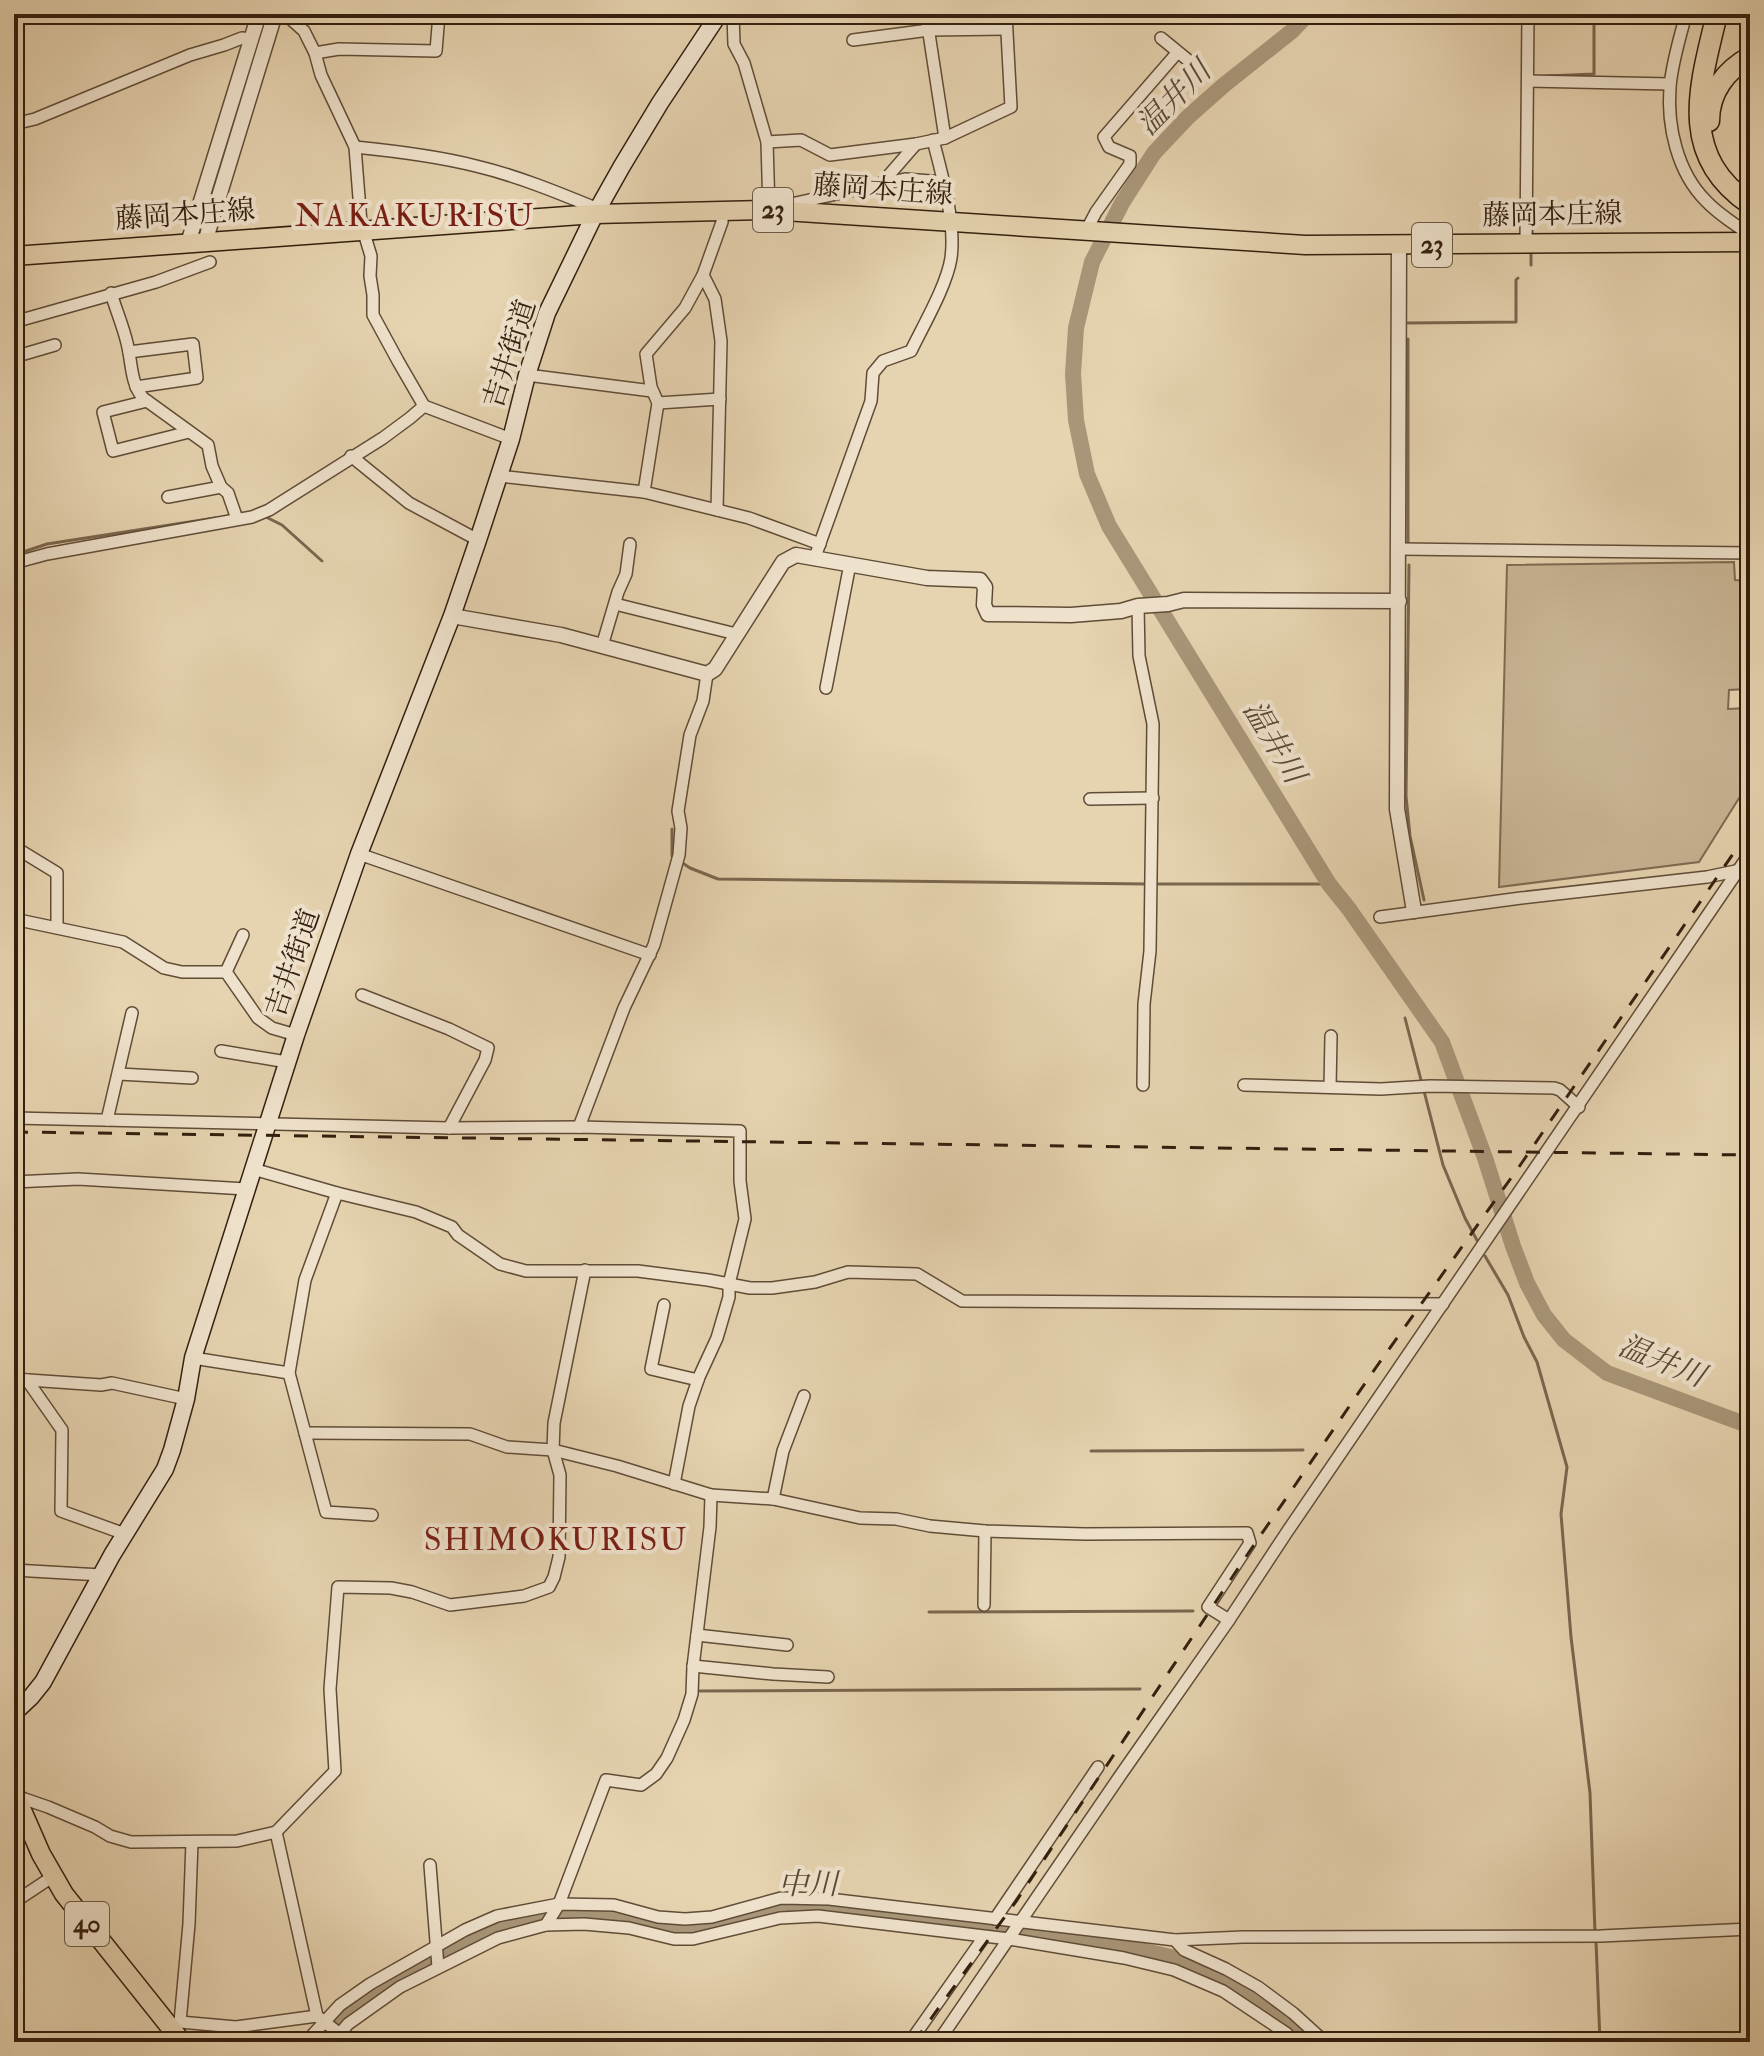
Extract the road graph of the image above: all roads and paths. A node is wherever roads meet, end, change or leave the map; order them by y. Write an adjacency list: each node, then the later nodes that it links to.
1 (259, 14): 17 (street)
2 (275, 14): 41 (street)
3 (285, 14): 19 (street)
4 (439, 14): 19 (street)
5 (719, 14): 36 (main road, 吉井街道)
6 (733, 14): 27 (street)
7 (926, 14): 15 (street)
8 (1006, 14): 14 (street)
9 (1113, 14): 13 (street)
10 (1528, 14): 23 (street)
11 (1686, 14): 24 (street)
12 (1717, 14): 33 (highway)
13 (1050, 18)
14 (1006, 29): 15 (street); 26 (street)
15 (929, 30): 18 (street); 26 (street)
16 (1161, 38): 20 (street)
17 (251, 39): 25 (street); 41 (street)
18 (853, 40)
19 (315, 53): 29 (street)
20 (1177, 53): 22 (street); 39 (street)
21 (1750, 57): 32 (highway)
22 (1194, 65)
23 (1528, 81): 24 (street); 43 (street)
24 (1670, 84): 40 (street)
25 (14, 124)
26 (939, 139): 28 (street); 30 (street)
27 (767, 142): 28 (street); 35 (street)
28 (916, 144): 31 (street)
29 (355, 147): 36 (street); 38 (street)
30 (944, 182): 31 (street); 37 (street)
31 (882, 183): 35 (street)
32 (1750, 193)
33 (1750, 204)
34 (722, 210): 35 (main road, 藤岡本庄線 / 23); 36 (main road, 藤岡本庄線 / 23); 47 (street)
35 (775, 211): 37 (main road, 藤岡本庄線 / 23)
36 (597, 212): 38 (main road, 藤岡本庄線 / 23); 53 (main road, 吉井街道)
37 (950, 222): 39 (main road, 藤岡本庄線 / 23); 72 (street)
38 (363, 230): 41 (main road, 藤岡本庄線 / 23); 59 (street)
39 (1098, 232): 44 (main road, 藤岡本庄線 / 23)
40 (1750, 235)
41 (196, 242): 45 (main road, 藤岡本庄線 / 23)
42 (1750, 242): 43 (main road, 藤岡本庄線 / 23)
43 (1526, 243): 44 (main road, 藤岡本庄線 / 23)
44 (1399, 245): 71 (street)
45 (14, 256)
46 (210, 262): 48 (street)
47 (703, 275): 55 (street); 56 (street)
48 (111, 293): 49 (street); 51 (street)
49 (14, 322)
50 (55, 345): 52 (street)
51 (129, 352): 54 (street); 54 (street)
52 (14, 357)
53 (527, 375): 55 (street); 61 (main road, 吉井街道)
54 (136, 387): 57 (street)
55 (652, 391): 58 (street)
56 (720, 399): 58 (street); 67 (street)
57 (147, 401): 60 (street); 60 (street)
58 (658, 403): 65 (street)
59 (424, 406): 61 (street); 62 (street)
60 (189, 432): 64 (street)
61 (511, 439): 63 (main road, 吉井街道)
62 (351, 456): 68 (street); 69 (street)
63 (499, 476): 65 (street); 69 (main road, 吉井街道)
64 (221, 487): 66 (street); 68 (street)
65 (644, 492): 67 (street)
66 (168, 497)
67 (717, 510): 72 (street)
68 (237, 519): 74 (street)
69 (478, 540): 79 (main road, 吉井街道)
70 (630, 544): 77 (street)
71 (1399, 549): 73 (street); 76 (street)
72 (818, 550): 75 (street); 80 (street)
73 (1750, 553)
74 (14, 563)
75 (850, 564): 78 (street); 83 (street)
76 (1399, 601): 78 (street); 90 (street)
77 (615, 604): 80 (street); 81 (street)
78 (1153, 605): 84 (street)
79 (452, 616): 81 (street); 88 (main road, 吉井街道)
80 (736, 634): 82 (street)
81 (602, 646): 82 (street)
82 (707, 674): 95 (street)
83 (826, 688)
84 (1153, 798): 85 (street); 105 (street)
85 (1090, 799)
86 (14, 851): 93 (street)
87 (1750, 853): 89 (street)
88 (359, 854): 95 (street); 99 (main road, 吉井街道)
89 (1744, 869): 90 (street); 108 (street)
90 (1414, 911): 91 (street)
91 (1380, 917)
92 (14, 919): 93 (street)
93 (57, 927): 96 (street)
94 (243, 935): 96 (street)
95 (650, 955): 112 (street)
96 (226, 972): 99 (street)
97 (362, 995): 113 (street)
98 (132, 1013): 103 (street)
99 (296, 1035): 102 (main road, 吉井街道)
100 (1331, 1036): 107 (street)
101 (221, 1051): 102 (street)
102 (287, 1062): 111 (main road, 吉井街道)
103 (119, 1074): 104 (street); 110 (street)
104 (192, 1078)
105 (1143, 1085)
106 (1244, 1085): 107 (street)
107 (1330, 1087): 108 (street)
108 (1579, 1107): 120 (street)
109 (14, 1118): 110 (street)
110 (107, 1120): 111 (street)
111 (267, 1124): 113 (street); 114 (main road, 吉井街道)
112 (579, 1127): 113 (street); 119 (street)
113 (449, 1128)
114 (253, 1169): 116 (main road, 吉井街道); 117 (street)
115 (14, 1182): 116 (street)
116 (246, 1189): 122 (main road, 吉井街道)
117 (337, 1193): 118 (street); 123 (street)
118 (585, 1270): 119 (street); 129 (street)
119 (729, 1284): 120 (street); 125 (street)
120 (1443, 1304): 139 (street)
121 (664, 1305): 125 (street)
122 (193, 1358): 123 (street); 127 (main road, 吉井街道)
123 (289, 1373): 128 (street)
124 (20, 1380): 127 (street); 135 (street)
125 (698, 1380): 130 (street)
126 (804, 1396): 132 (street)
127 (186, 1399): 135 (main road, 吉井街道)
128 (305, 1433): 129 (street); 133 (street)
129 (553, 1450): 130 (street); 148 (street)
130 (674, 1484): 131 (street)
131 (711, 1495): 132 (street); 140 (street)
132 (773, 1499): 134 (street)
133 (372, 1515)
134 (985, 1531): 138 (street); 139 (street)
135 (125, 1534): 137 (main road, 吉井街道)
136 (14, 1570): 137 (street)
137 (101, 1575): 144 (main road, 吉井街道)
138 (984, 1605)
139 (1229, 1620): 155 (street)
140 (697, 1635): 141 (street); 142 (street)
141 (787, 1645)
142 (693, 1666): 143 (street); 152 (street)
143 (828, 1677)
144 (14, 1713)
145 (1098, 1767): 154 (street)
146 (15, 1794): 147 (main road, 40); 149 (street)
147 (22, 1832): 151 (main road, 40)
148 (276, 1832): 149 (street); 163 (street)
149 (192, 1842): 164 (street)
150 (430, 1865): 161 (street)
151 (52, 1877): 153 (street); 164 (main road, 40)
152 (559, 1904): 154 (street); 156 (street); 161 (street)
153 (14, 1910)
154 (995, 1919): 155 (street)
155 (1019, 1922): 159 (street); 160 (street)
156 (546, 1925): 158 (street); 162 (street)
157 (1750, 1929): 160 (street)
158 (984, 1937): 159 (street); 167 (street)
159 (1009, 1939): 168 (street); 169 (street)
160 (1175, 1940): 170 (street)
161 (437, 1945): 162 (street); 163 (street)
162 (438, 1967): 165 (street)
163 (320, 2019): 164 (street); 165 (street); 166 (street)
164 (177, 2034)
165 (337, 2038)
166 (306, 2042)
167 (910, 2042)
168 (938, 2042)
169 (1295, 2042)
170 (1325, 2042)

